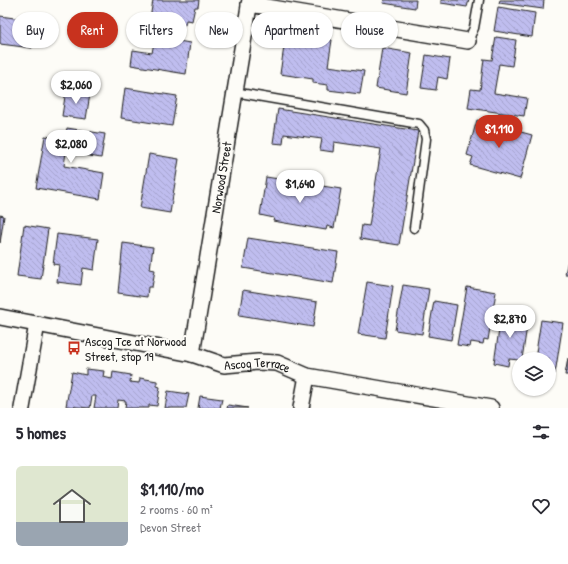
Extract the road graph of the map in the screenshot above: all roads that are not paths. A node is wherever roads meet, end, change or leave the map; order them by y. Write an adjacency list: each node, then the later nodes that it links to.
1 (479, 0): 3 (lane)
2 (249, 2): 3 (street); 4 (street, Norwood Street)
3 (468, 42)
4 (234, 92): 5 (lane); 8 (street, Norwood Street)
5 (414, 228)
6 (0, 317): 7 (street, Ascog Terrace)
7 (37, 324): 8 (street, Ascog Terrace); 10 (street)
8 (192, 354): 9 (street, Ascog Terrace)
9 (307, 376): 11 (street); 12 (street, Ascog Terrace)
10 (22, 408)
11 (301, 408)
12 (491, 408)

